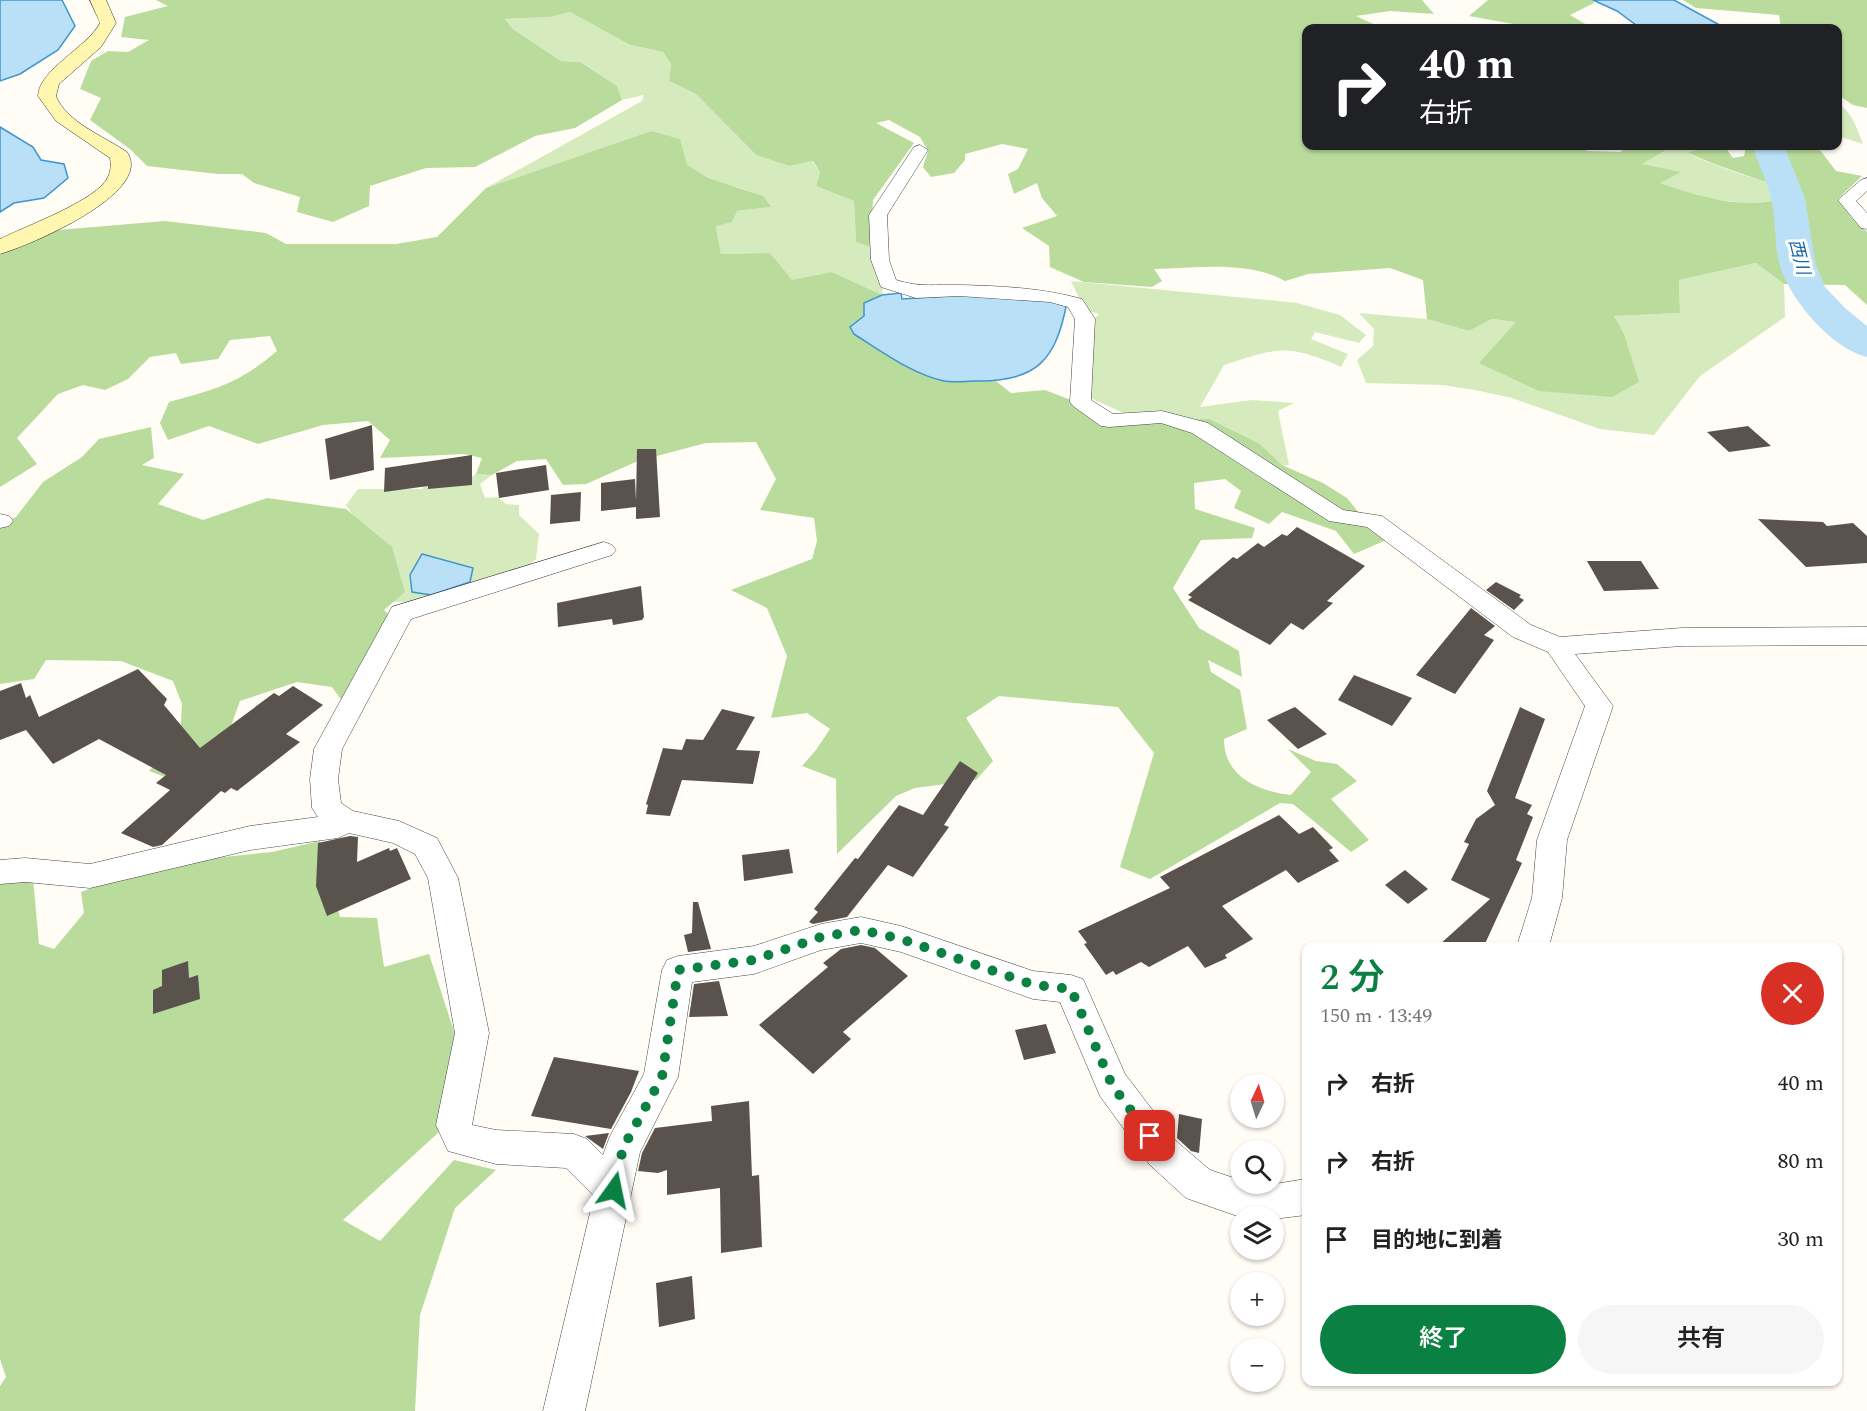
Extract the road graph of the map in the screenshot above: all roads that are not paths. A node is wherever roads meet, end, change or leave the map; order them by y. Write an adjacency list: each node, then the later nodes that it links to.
1 (98, 0): 5 (main road)
2 (920, 150): 8 (street)
3 (1867, 183): 4 (street)
4 (1867, 224)
5 (0, 247)
6 (604, 550): 9 (street)
7 (1867, 636): 8 (street)
8 (1557, 646): 11 (street)
9 (345, 821): 10 (street); 12 (street)
10 (0, 872)
11 (1534, 942)
12 (614, 1190): 13 (street); 14 (street)
13 (1302, 1197)
14 (564, 1411)

